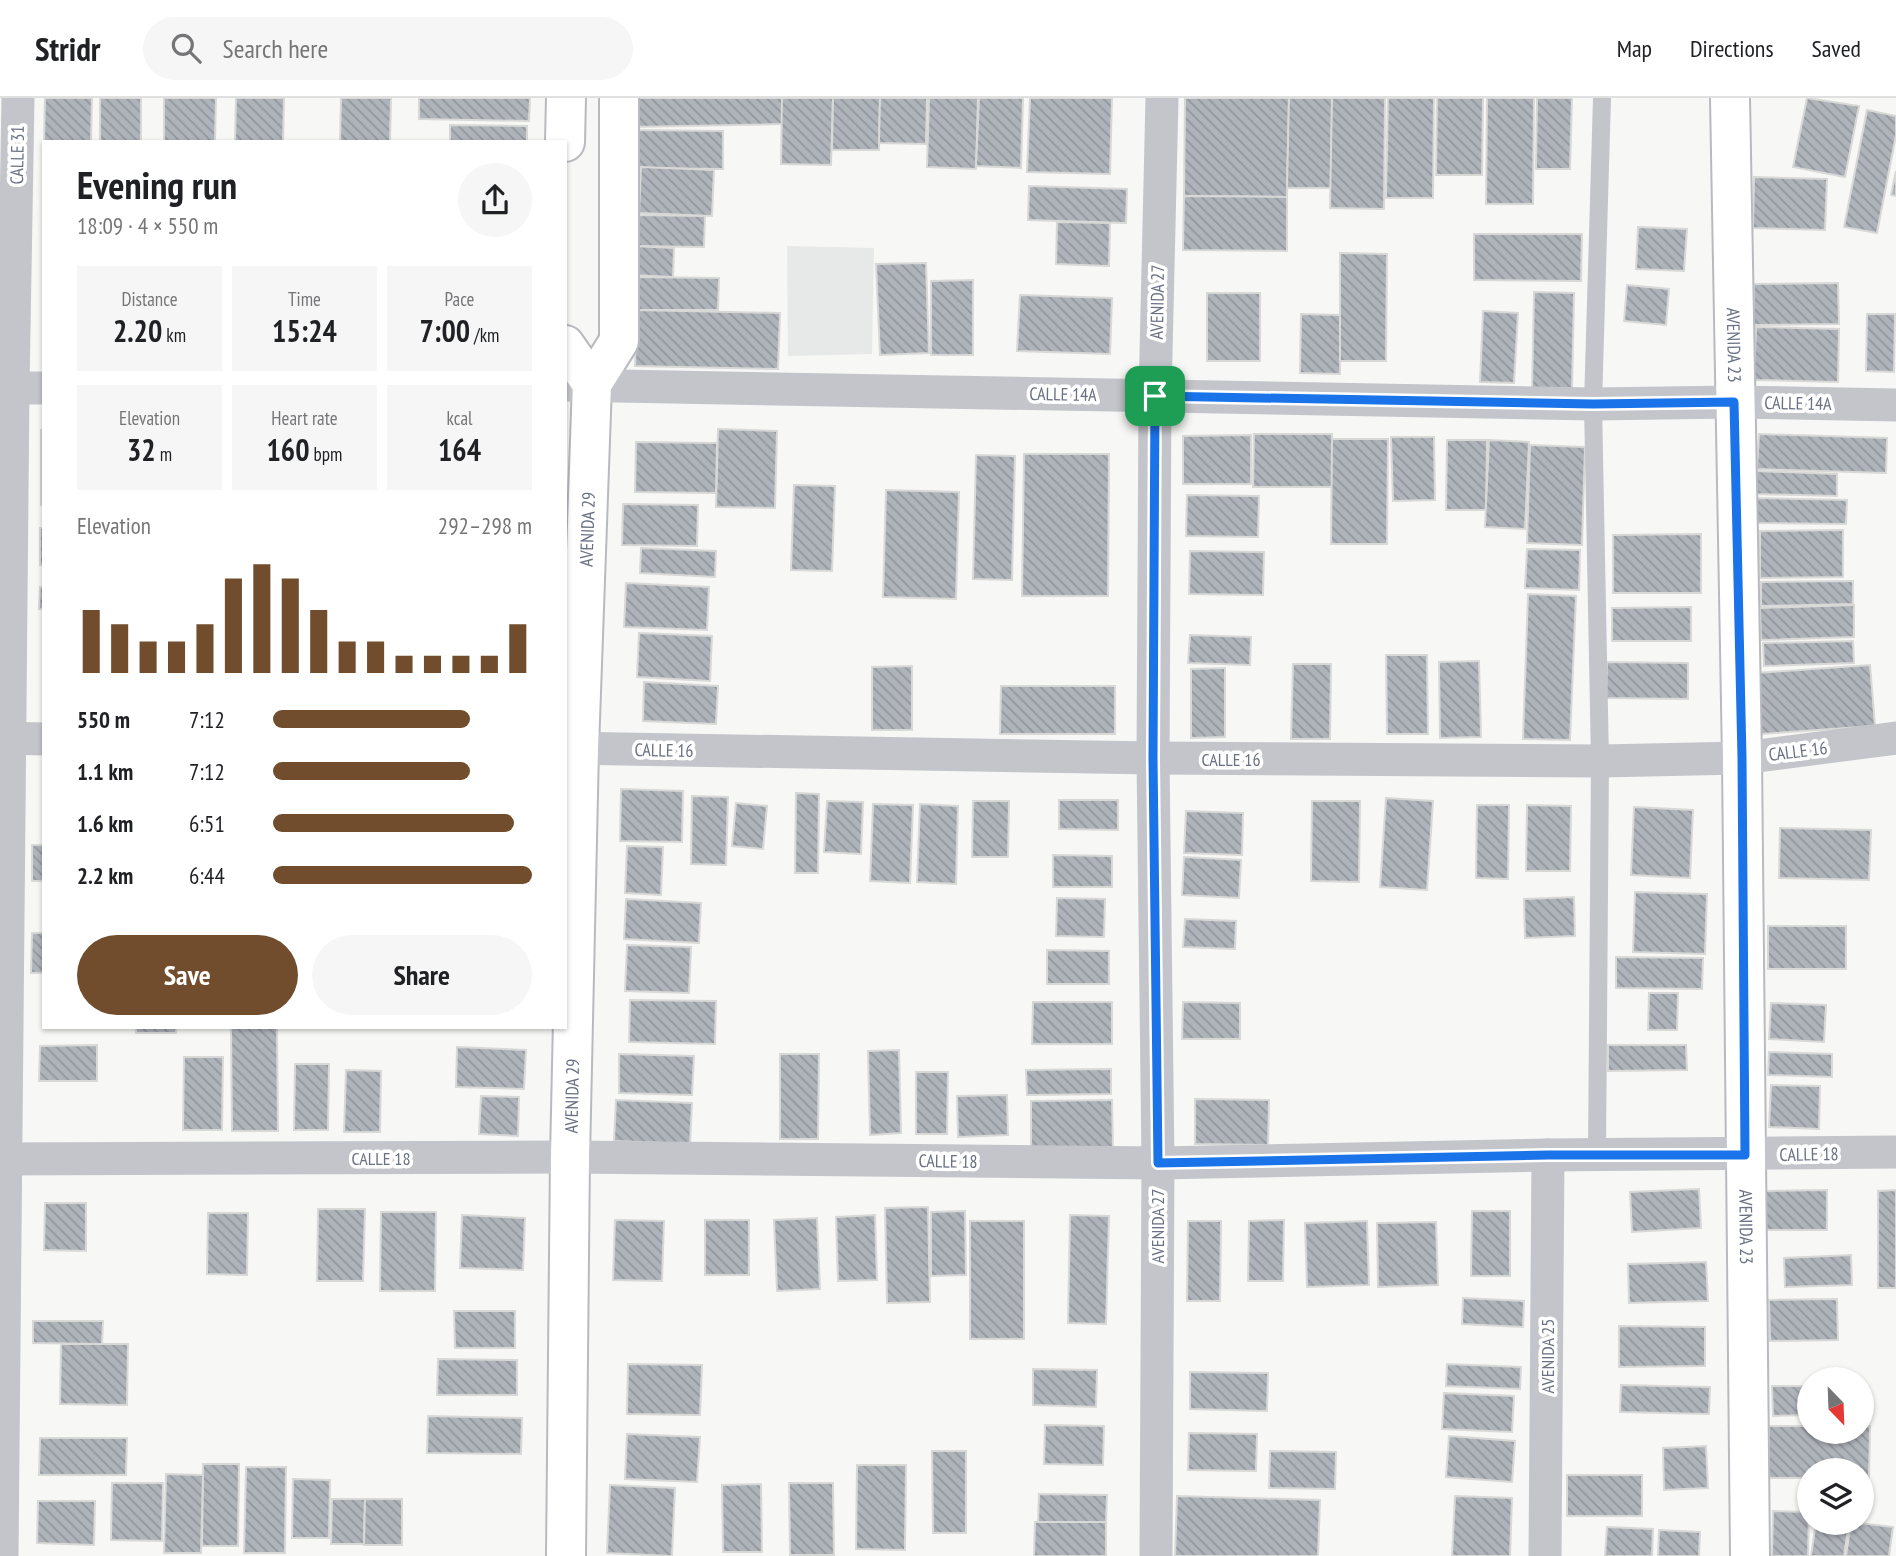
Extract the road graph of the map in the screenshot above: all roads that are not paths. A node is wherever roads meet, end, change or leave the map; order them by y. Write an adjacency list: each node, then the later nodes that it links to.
1 (18, 98): 10 (street, CALLE 31)
2 (566, 98): 7 (street)
3 (619, 98): 9 (street)
4 (1162, 98): 11 (street, AVENIDA 27)
5 (1602, 98): 13 (lane)
6 (1730, 98): 12 (street, AVENIDA 23)
7 (565, 140)
8 (567, 351): 9 (street)
9 (579, 385): 11 (street, CALLE 14A); 18 (street, AVENIDA 29)
10 (19, 388): 15 (street, CALLE 31)
11 (1155, 396): 13 (street, CALLE 14A); 19 (street, AVENIDA 27)
12 (1734, 402): 13 (street, CALLE 14A); 14 (street, CALLE 14A); 20 (street, AVENIDA 23)
13 (1593, 404): 21 (lane)
14 (1896, 405)
15 (5, 738): 17 (street); 27 (street, CALLE 31)
16 (1896, 738): 20 (street, CALLE 16)
17 (42, 739)
18 (572, 748): 19 (street, CALLE 16); 26 (street, AVENIDA 29)
19 (1153, 758): 21 (street, CALLE 16); 28 (street, AVENIDA 27)
20 (1742, 758): 21 (street, CALLE 16); 24 (street, AVENIDA 23)
21 (1600, 761): 25 (lane)
22 (1896, 1152): 24 (street, CALLE 18)
23 (1548, 1155): 25 (street, CALLE 18); 28 (street, CALLE 18); 32 (street, AVENIDA 25)
24 (1745, 1155): 25 (street, CALLE 18); 33 (street, AVENIDA 23)
25 (1597, 1156)
26 (570, 1157): 27 (street, CALLE 18); 28 (street, CALLE 18); 30 (street, AVENIDA 29)
27 (3, 1159): 29 (street, CALLE 31)
28 (1158, 1163): 31 (street, AVENIDA 27)
29 (2, 1556)
30 (566, 1556)
31 (1156, 1556)
32 (1545, 1556)
33 (1750, 1556)

